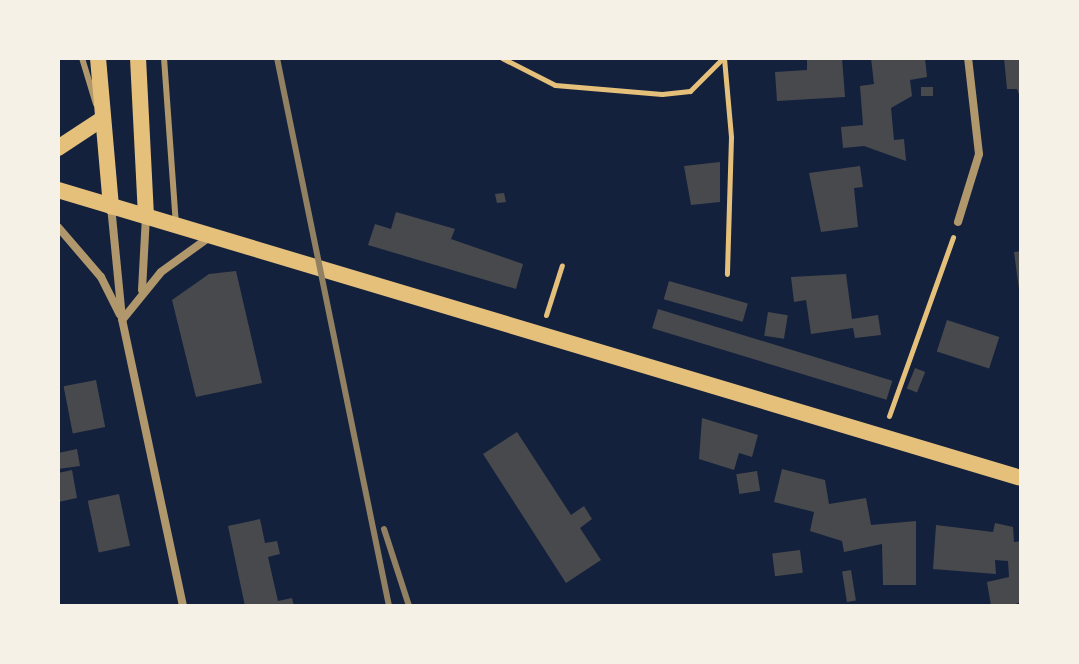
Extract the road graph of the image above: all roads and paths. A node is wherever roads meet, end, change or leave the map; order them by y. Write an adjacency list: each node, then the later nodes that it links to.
1 (82, 58): 8 (lane)
2 (98, 58): 8 (main road)
3 (138, 58): 12 (main road)
4 (164, 58): 14 (lane)
5 (502, 58): 6 (path)
6 (723, 58): 18 (path)
7 (968, 58): 13 (street)
8 (102, 119): 9 (main road); 11 (main road)
9 (58, 148)
10 (58, 190): 11 (main road)
11 (111, 206): 12 (main road); 20 (street)
12 (146, 216): 14 (main road); 19 (street)
13 (958, 222): 22 (path)
14 (176, 225): 16 (main road)
15 (58, 227): 20 (street)
16 (213, 235): 19 (street); 21 (main road)
17 (562, 265): 21 (path)
18 (727, 274)
19 (142, 291): 20 (street)
20 (122, 319): 24 (street)
21 (541, 331): 22 (main road)
22 (880, 439): 23 (main road)
23 (1021, 478)
24 (183, 606)

